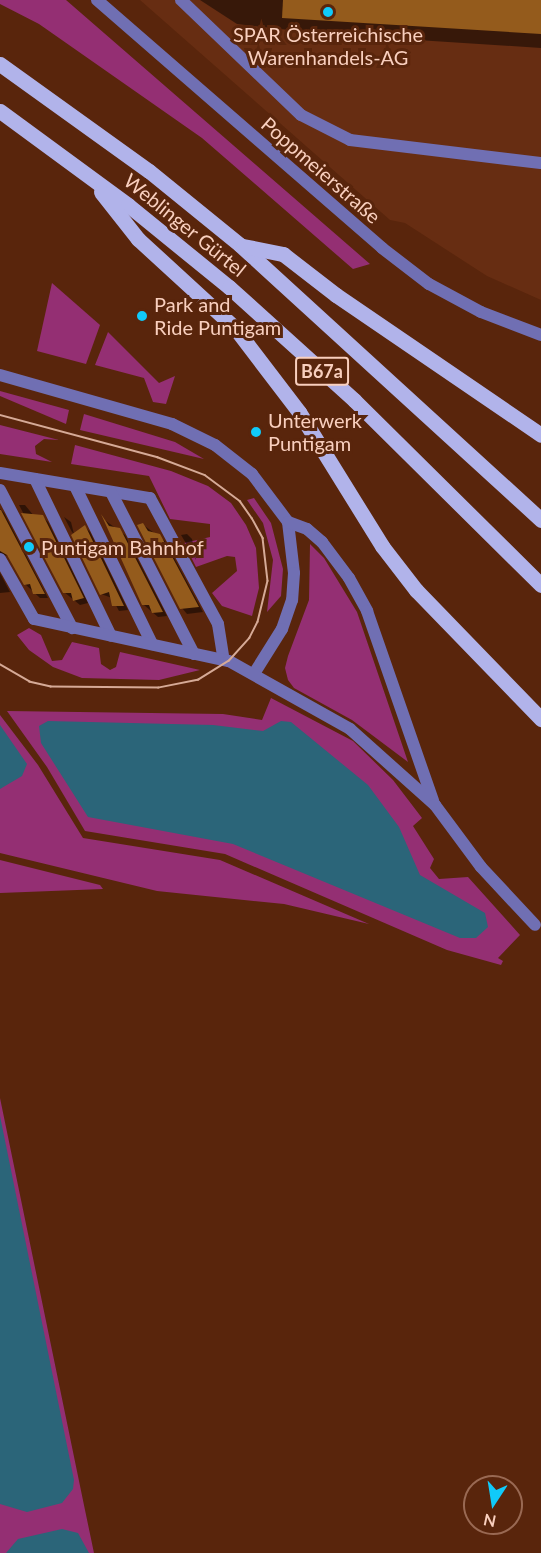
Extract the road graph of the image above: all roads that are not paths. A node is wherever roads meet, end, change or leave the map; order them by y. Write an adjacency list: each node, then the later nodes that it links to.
1 (97, 0): 8 (street, Poppmeierstraße)
2 (181, 0): 5 (street)
3 (0, 64): 7 (main road, Weblinger Gürtel / B67a)
4 (0, 111): 6 (main road, Weblinger Gürtel / B67a)
5 (541, 163)
6 (89, 175): 19 (main road, Weblinger Gürtel / B67a); 26 (main road)
7 (240, 245): 10 (main road); 16 (main road, Weblinger Gürtel / B67a)
8 (541, 335)
9 (0, 375): 17 (street)
10 (541, 435)
11 (0, 473): 12 (street)
12 (35, 479): 13 (street); 21 (street)
13 (75, 486): 15 (street); 22 (street)
14 (0, 490): 20 (street)
15 (111, 492): 23 (street); 24 (street)
16 (541, 520)
17 (288, 522): 25 (street); 27 (street)
18 (0, 559): 20 (street)
19 (541, 585)
20 (72, 628): 21 (street)
21 (111, 636): 22 (street)
22 (152, 644): 23 (street)
23 (194, 654): 24 (street)
24 (224, 660): 25 (street)
25 (255, 672): 27 (street)
26 (541, 719)
27 (435, 805): 28 (street)
28 (535, 925)

